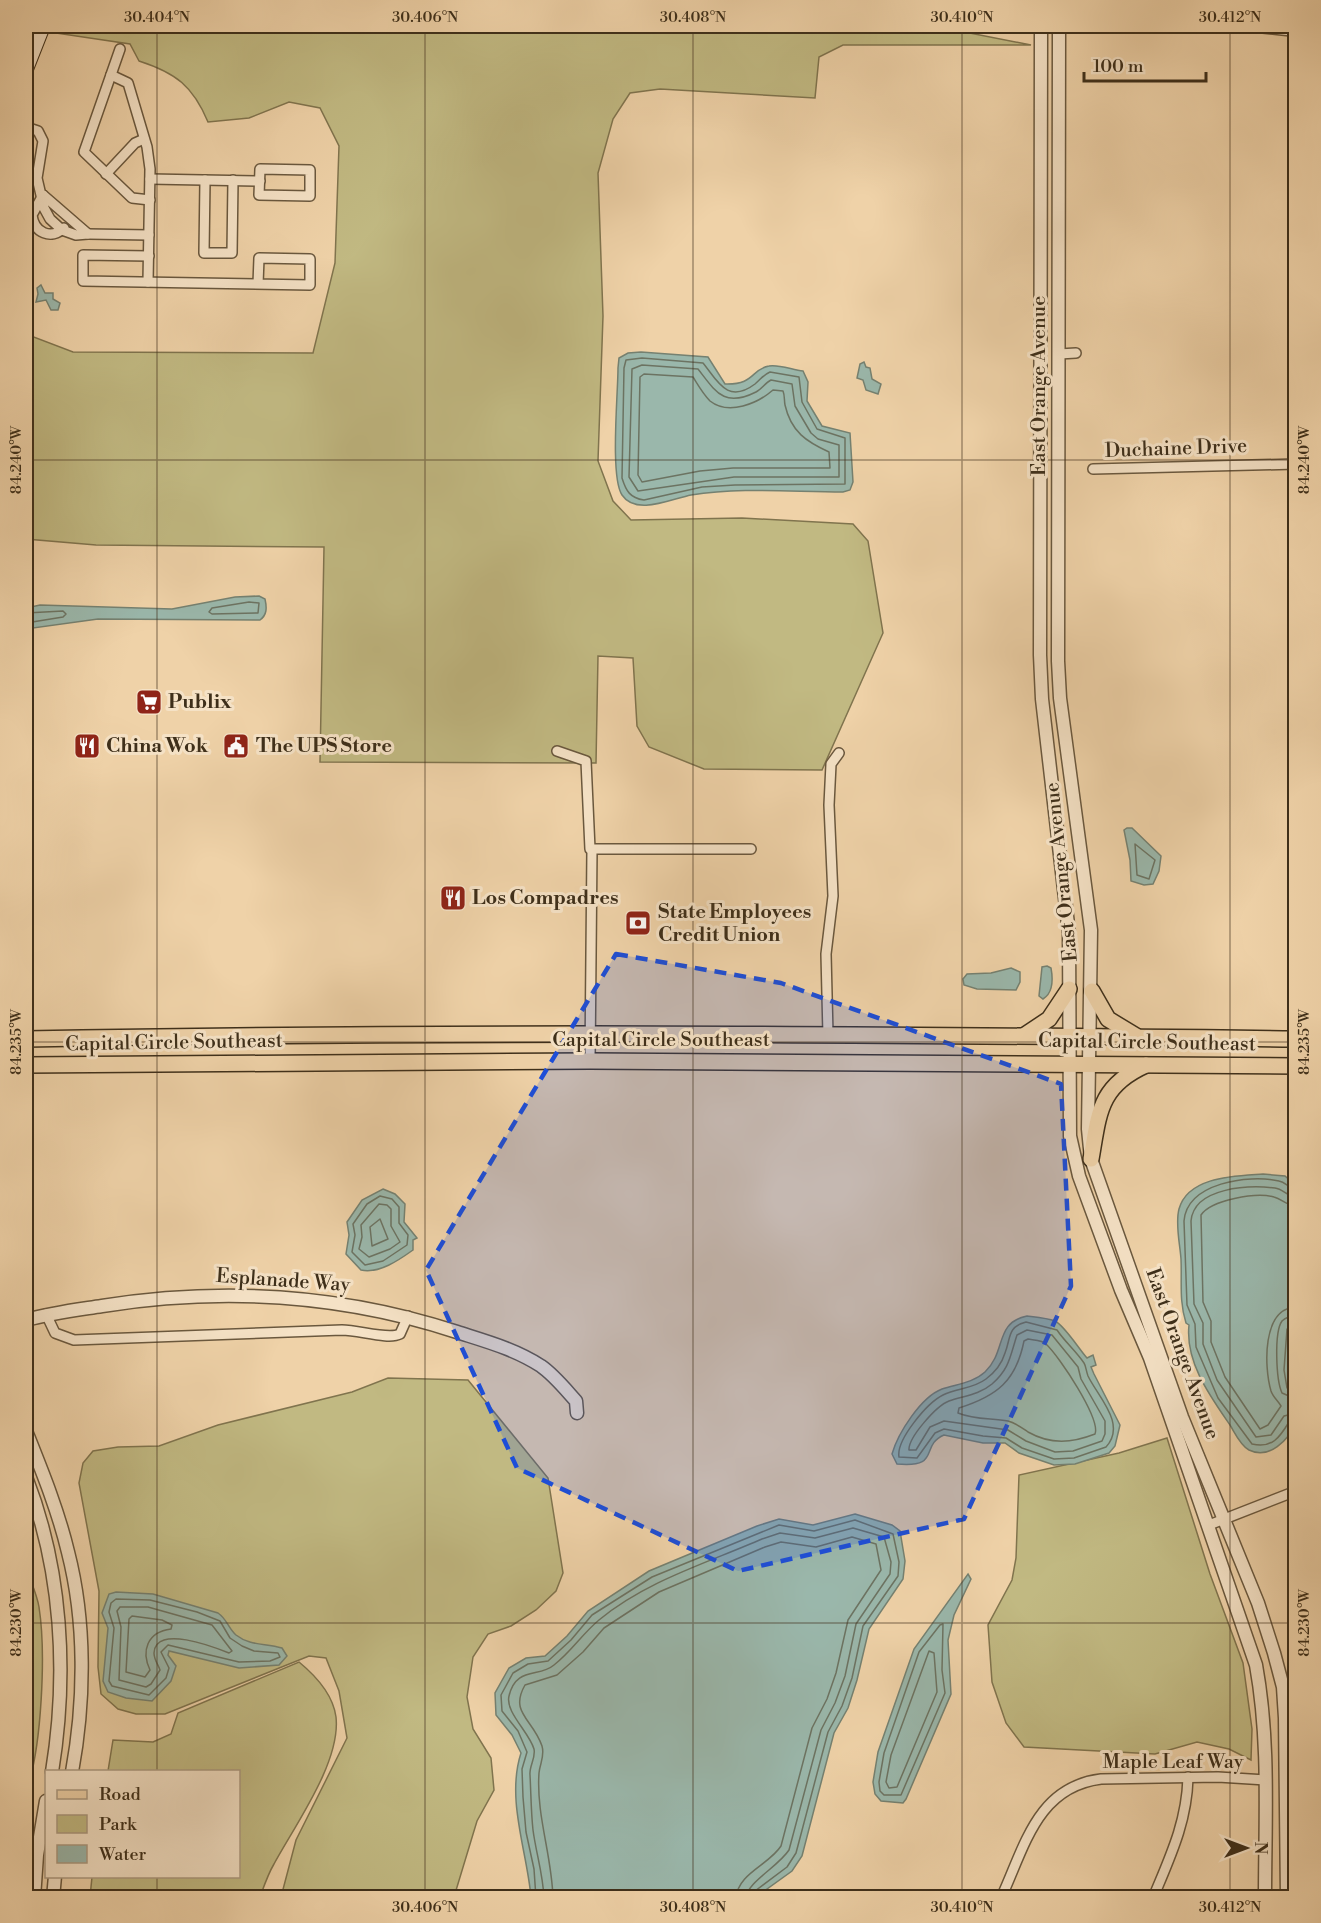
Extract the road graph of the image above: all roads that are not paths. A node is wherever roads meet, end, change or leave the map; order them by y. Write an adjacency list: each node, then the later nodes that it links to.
1 (43, 26): 7 (main road)
2 (1041, 26): 26 (street, East Orange Avenue)
3 (1059, 26): 27 (street, East Orange Avenue)
4 (1258, 26): 5 (street)
5 (1296, 30)
6 (120, 49): 8 (street)
7 (26, 69)
8 (111, 75): 10 (street); 11 (street)
9 (26, 127): 16 (street)
10 (144, 139): 11 (street); 12 (street)
11 (106, 174): 17 (street)
12 (150, 179): 13 (street); 17 (street)
13 (205, 180): 14 (street); 14 (street)
14 (233, 180): 15 (street)
15 (260, 181): 15 (street)
16 (43, 195): 18 (street); 19 (street); 19 (street)
17 (150, 200): 21 (street)
18 (70, 220): 19 (street); 20 (street)
19 (62, 230): 20 (street)
20 (88, 234): 21 (street)
21 (149, 235): 22 (street)
22 (149, 256): 23 (street); 23 (street)
23 (148, 282): 24 (street)
24 (258, 284): 24 (street)
25 (1076, 353): 27 (street)
26 (1041, 354): 27 (street); 34 (street, East Orange Avenue)
27 (1059, 354): 35 (street, East Orange Avenue)
28 (1296, 464): 29 (street, Duchaine Drive)
29 (1093, 470)
30 (557, 751): 32 (street)
31 (839, 753): 37 (street)
32 (591, 849): 33 (street); 36 (street)
33 (751, 849)
34 (1069, 989): 38 (main road); 39 (street, East Orange Avenue)
35 (1092, 991): 40 (street, East Orange Avenue); 41 (main road)
36 (591, 1034): 37 (main road, Capital Circle Southeast); 42 (main road, Capital Circle Southeast); 44 (street)
37 (828, 1035): 38 (main road, Capital Circle Southeast)
38 (1024, 1035): 39 (main road, Capital Circle Southeast)
39 (1068, 1035): 40 (main road, Capital Circle Southeast); 46 (street, East Orange Avenue)
40 (1091, 1037): 41 (main road, Capital Circle Southeast); 45 (street, East Orange Avenue)
41 (1138, 1037): 43 (main road, Capital Circle Southeast)
42 (26, 1039)
43 (1296, 1039)
44 (590, 1061): 46 (main road, Capital Circle Southeast); 48 (main road, Capital Circle Southeast)
45 (1090, 1063): 46 (main road, Capital Circle Southeast); 47 (main road, Capital Circle Southeast); 50 (street, East Orange Avenue)
46 (1068, 1064): 59 (street, East Orange Avenue)
47 (1149, 1064): 49 (main road, Capital Circle Southeast); 50 (main road)
48 (26, 1065)
49 (1296, 1066)
50 (1091, 1159): 58 (street, East Orange Avenue)
51 (46, 1314): 52 (street, Esplanade Way); 52 (street); 53 (street, Esplanade Way)
52 (408, 1316): 54 (street, Esplanade Way)
53 (26, 1320)
54 (577, 1413)
55 (26, 1431): 61 (street)
56 (26, 1477): 60 (street)
57 (1296, 1491): 58 (street)
58 (1223, 1518): 59 (street); 71 (street, East Orange Avenue)
59 (1209, 1525): 63 (street, East Orange Avenue)
60 (52, 1770)
61 (72, 1770)
62 (1188, 1778): 63 (street, Maple Leaf Way); 68 (street, Maple Leaf Way); 69 (street)
63 (1266, 1780): 70 (street, East Orange Avenue)
64 (45, 1807): 66 (street)
65 (55, 1878): 67 (street)
66 (34, 1898)
67 (53, 1898)
68 (1001, 1898)
69 (1153, 1898)
70 (1265, 1898)
71 (1287, 1898)

